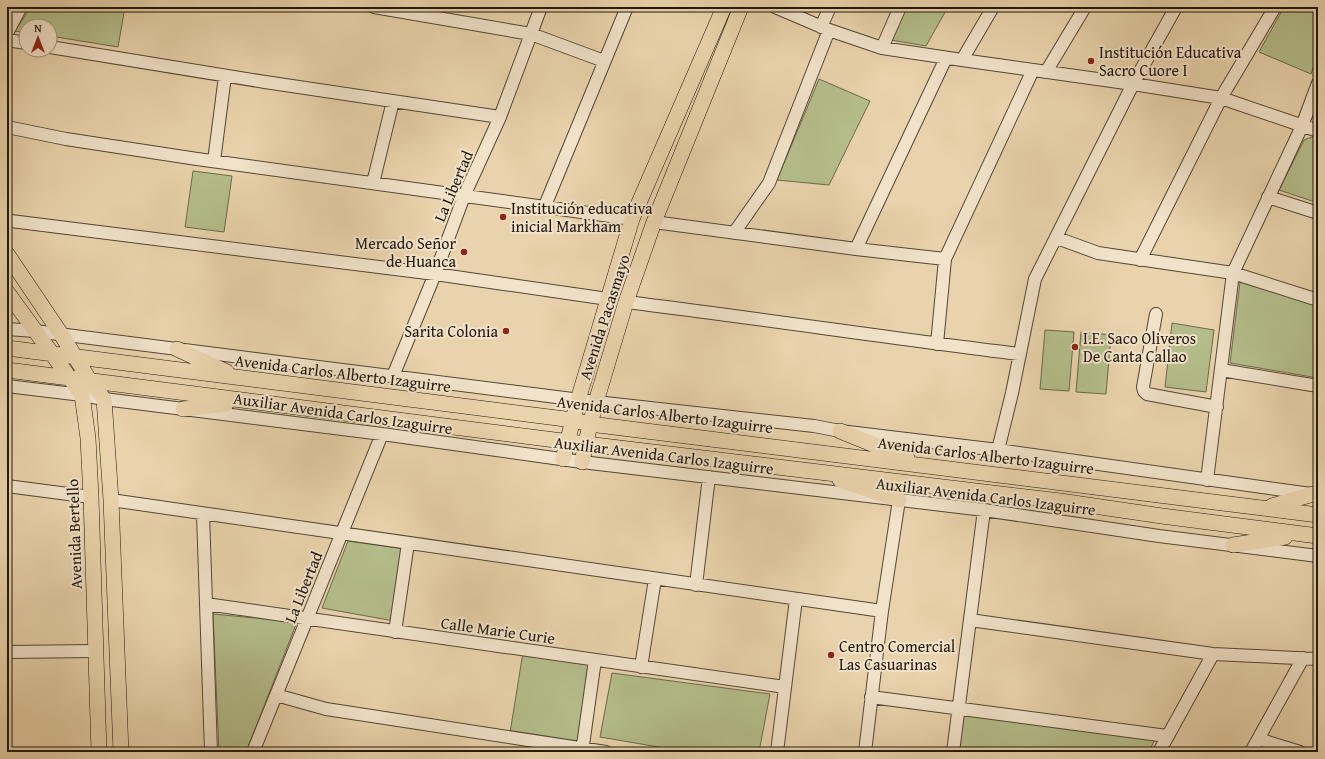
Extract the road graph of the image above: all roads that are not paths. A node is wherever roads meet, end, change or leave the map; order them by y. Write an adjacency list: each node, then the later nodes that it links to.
1 (22, 7): 15 (street)
2 (374, 7): 16 (street)
3 (541, 7): 16 (street, La Libertad)
4 (627, 7): 25 (street)
5 (724, 7): 20 (main road, Avenida Pacasmayo)
6 (741, 7): 22 (main road, Avenida Pacasmayo)
7 (775, 7): 14 (street)
8 (830, 7): 14 (street)
9 (900, 7): 21 (street)
10 (993, 7): 24 (street)
11 (1085, 7): 27 (street)
12 (1176, 7): 30 (street)
13 (1275, 7): 31 (street)
14 (825, 29): 21 (street); 46 (street)
15 (7, 33)
16 (531, 34): 25 (street); 33 (street, La Libertad)
17 (7, 40): 18 (street)
18 (18, 42)
19 (58, 48): 28 (street)
20 (707, 48): 22 (main road); 43 (main road, Avenida Pacasmayo)
21 (882, 48): 23 (street)
22 (722, 54): 45 (main road, Avenida Pacasmayo)
23 (946, 58): 24 (street); 48 (street)
24 (962, 60): 26 (street)
25 (604, 61): 41 (street)
26 (1033, 70): 27 (street); 50 (street)
27 (1046, 72): 30 (street)
28 (225, 76): 32 (street); 37 (street)
29 (1318, 83): 34 (street)
30 (1133, 84): 31 (street); 47 (street)
31 (1221, 98): 34 (street); 51 (street)
32 (392, 101): 33 (street); 38 (street)
33 (500, 117): 39 (street, La Libertad)
34 (1302, 126): 36 (street); 40 (street)
35 (7, 127): 37 (street)
36 (1318, 131)
37 (214, 161): 38 (street)
38 (373, 183): 39 (street)
39 (464, 196): 41 (street); 53 (street, La Libertad)
40 (1268, 197): 42 (street); 52 (street)
41 (544, 208): 43 (street)
42 (1318, 213)
43 (632, 219): 55 (main road, Avenida Pacasmayo)
44 (7, 221): 53 (street)
45 (654, 222): 46 (street); 57 (main road, Avenida Pacasmayo)
46 (734, 233): 48 (street)
47 (1057, 238): 51 (street); 66 (street)
48 (856, 249): 50 (street)
49 (7, 254): 61 (main road)
50 (945, 260): 62 (street)
51 (1140, 260): 52 (street)
52 (1234, 273): 56 (street); 69 (street)
53 (435, 274): 55 (street); 70 (street, La Libertad)
54 (7, 292): 60 (main road, Avenida Bertello)
55 (608, 299): 78 (main road, Avenida Pacasmayo)
56 (1318, 300)
57 (626, 302): 62 (street); 80 (main road, Avenida Pacasmayo)
58 (1156, 314): 81 (street)
59 (7, 329): 60 (street)
60 (35, 331): 61 (street); 65 (main road, Avenida Bertello)
61 (61, 334): 64 (street); 67 (main road)
62 (937, 344): 66 (street)
63 (7, 348): 65 (main road, Avenida Carlos Alberto Izaguirre)
64 (177, 349): 70 (street); 72 (main road)
65 (51, 353): 67 (main road, Avenida Carlos Alberto Izaguirre); 71 (main road, Avenida Bertello)
66 (1019, 354): 89 (street)
67 (76, 357): 72 (main road, Avenida Carlos Alberto Izaguirre); 73 (main road)
68 (7, 370): 71 (main road)
69 (1221, 370): 75 (street); 81 (street)
70 (393, 376): 78 (street)
71 (69, 378): 73 (main road); 76 (main road, Avenida Bertello)
72 (242, 379): 83 (main road, Avenida Carlos Alberto Izaguirre)
73 (90, 381): 77 (main road); 79 (main road)
74 (7, 386): 76 (street, Auxiliar Avenida Carlos Izaguirre)
75 (1318, 386)
76 (82, 395): 77 (street, Auxiliar Avenida Carlos Izaguirre); 99 (main road, Avenida Bertello)
77 (104, 399): 82 (street, Auxiliar Avenida Carlos Izaguirre); 100 (main road)
78 (578, 400): 80 (street); 83 (main road, Avenida Pacasmayo)
79 (250, 401): 82 (main road); 87 (main road)
80 (596, 402): 84 (main road, Avenida Pacasmayo); 85 (street)
81 (1217, 407): 95 (street)
82 (183, 408): 86 (street, Auxiliar Avenida Carlos Izaguirre)
83 (572, 420): 84 (main road, Avenida Carlos Alberto Izaguirre); 87 (main road, Avenida Pacasmayo)
84 (590, 424): 88 (main road, Avenida Pacasmayo); 92 (main road, Avenida Carlos Alberto Izaguirre)
85 (840, 431): 89 (street); 92 (main road)
86 (382, 434): 90 (street, Auxiliar Avenida Carlos Izaguirre); 107 (street, La Libertad)
87 (568, 441): 88 (main road); 90 (main road, Avenida Pacasmayo)
88 (586, 444): 91 (main road, Avenida Pacasmayo); 93 (main road)
89 (998, 450): 95 (street)
90 (563, 459): 91 (street, Auxiliar Avenida Carlos Izaguirre)
91 (582, 462): 94 (street, Auxiliar Avenida Carlos Izaguirre)
92 (927, 465): 96 (main road, Avenida Carlos Alberto Izaguirre)
93 (810, 470): 101 (main road); 102 (main road)
94 (709, 477): 101 (street, Auxiliar Avenida Carlos Izaguirre); 114 (street)
95 (1207, 480): 98 (street)
96 (1063, 484): 102 (main road); 103 (main road, Avenida Carlos Alberto Izaguirre)
97 (7, 486): 99 (street)
98 (1315, 494): 103 (main road)
99 (91, 498): 121 (main road, Avenida Bertello)
100 (111, 500): 105 (street); 136 (main road)
101 (899, 500): 104 (street, Auxiliar Avenida Carlos Izaguirre); 117 (street)
102 (1060, 501): 108 (main road)
103 (1266, 508): 106 (main road, Avenida Carlos Alberto Izaguirre)
104 (984, 510): 111 (street, Auxiliar Avenida Carlos Izaguirre); 119 (street)
105 (202, 514): 107 (street); 116 (street)
106 (1318, 515)
107 (342, 533): 110 (street); 118 (street, La Libertad)
108 (1302, 534): 109 (main road); 111 (main road)
109 (1318, 536)
110 (408, 543): 113 (street); 120 (street)
111 (1233, 545): 112 (street, Auxiliar Avenida Carlos Izaguirre)
112 (1318, 556)
113 (655, 579): 114 (street); 127 (street)
114 (696, 585): 115 (street)
115 (796, 599): 117 (street); 128 (street)
116 (206, 604): 118 (street, Calle Marie Curie); 137 (street)
117 (882, 611): 130 (street)
118 (307, 618): 120 (street, Calle Marie Curie); 129 (street, La Libertad)
119 (970, 620): 123 (street); 131 (street)
120 (395, 632): 126 (street, Calle Marie Curie)
121 (95, 651): 122 (street); 135 (main road, Avenida Bertello)
122 (7, 652)
123 (1213, 654): 124 (street); 132 (street)
124 (1304, 658): 125 (street); 133 (street)
125 (1318, 659)
126 (595, 660): 127 (street, Calle Marie Curie); 134 (street)
127 (642, 667): 128 (street, Calle Marie Curie)
128 (785, 687): 140 (street)
129 (276, 695): 134 (street); 138 (street, La Libertad)
130 (871, 697): 131 (street); 141 (street)
131 (959, 709): 132 (street); 142 (street)
132 (1167, 736): 143 (street)
133 (1258, 739): 144 (street); 145 (street)
134 (582, 750): 139 (street)
135 (99, 752)
136 (121, 752)
137 (211, 752)
138 (253, 752)
139 (606, 752)
140 (777, 752)
141 (864, 752)
142 (953, 752)
143 (1159, 752)
144 (1251, 752)
145 (1300, 752)

